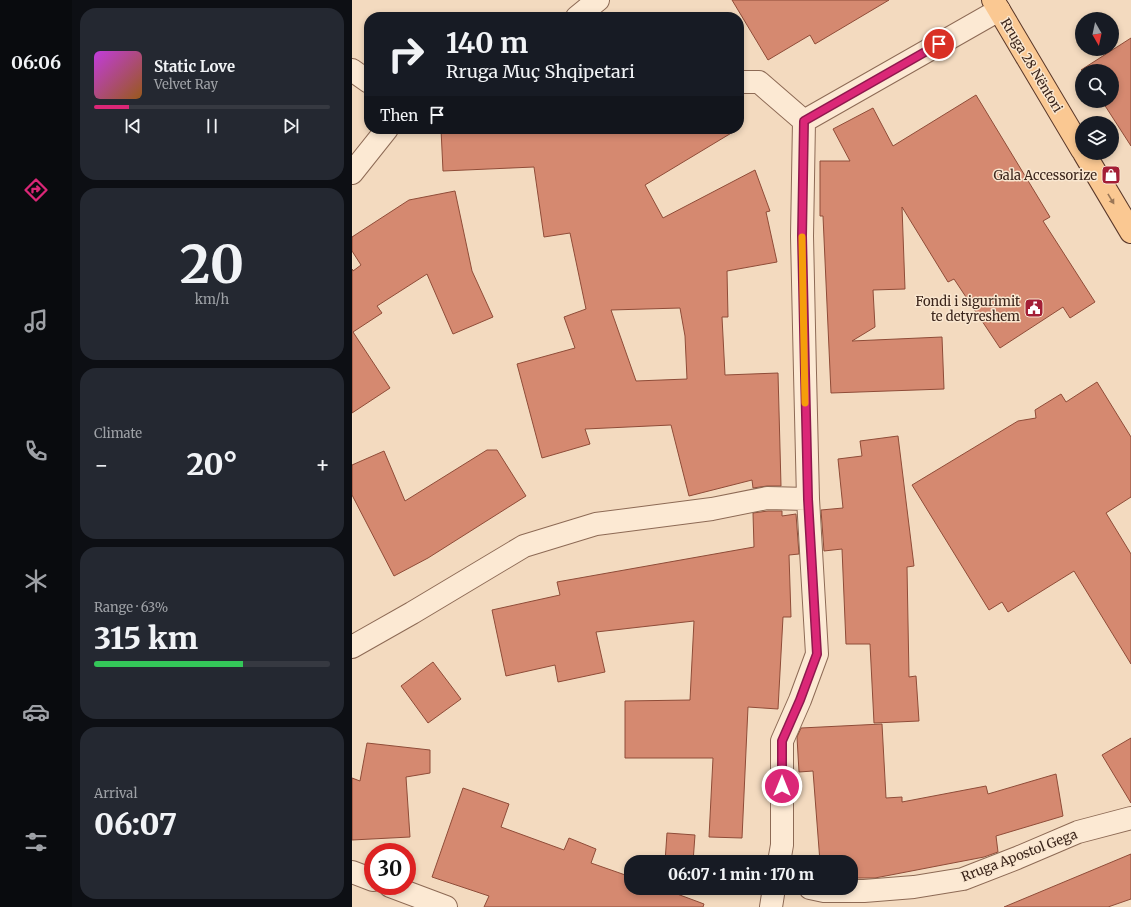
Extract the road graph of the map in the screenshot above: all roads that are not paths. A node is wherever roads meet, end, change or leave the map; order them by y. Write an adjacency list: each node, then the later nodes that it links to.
1 (598, 0): 3 (street)
2 (996, 5): 7 (street); 9 (main road, Rruga 28 Nëntori)
3 (583, 12)
4 (352, 70): 5 (street)
5 (364, 78)
6 (744, 82): 7 (street)
7 (804, 121): 13 (street)
8 (383, 134): 11 (street)
9 (1075, 138)
10 (1088, 160): 12 (main road, one-way to 12)
11 (352, 173)
12 (1131, 232)
13 (808, 499): 14 (street); 16 (street)
14 (352, 647)
15 (1131, 818): 19 (street, Rruga Apostol Gega)
16 (780, 855)
17 (352, 872): 18 (street)
18 (364, 877)
19 (858, 890)
20 (414, 895): 22 (street)
21 (773, 895): 23 (street)
22 (446, 907)
23 (771, 907)

